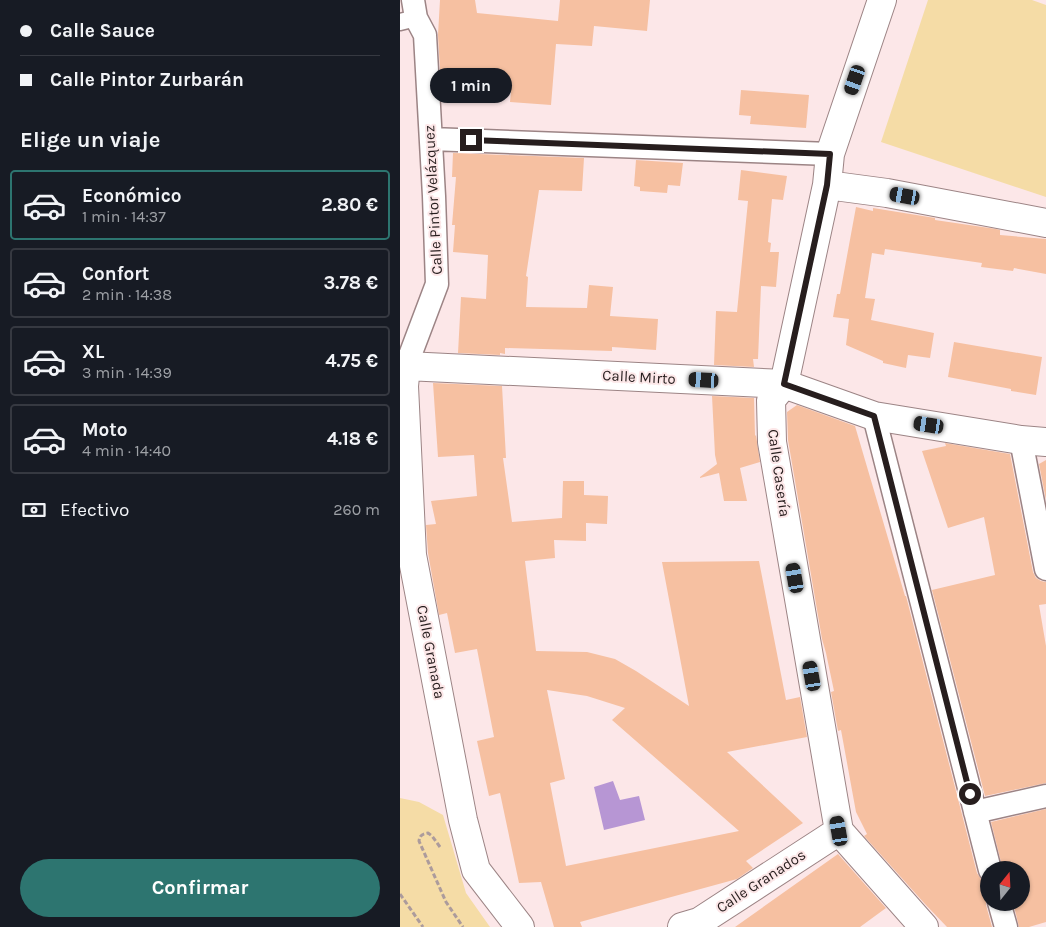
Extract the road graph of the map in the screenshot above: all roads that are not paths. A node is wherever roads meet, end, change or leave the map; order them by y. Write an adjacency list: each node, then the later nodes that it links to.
1 (882, 0): 4 (street, Calle Casería)
2 (410, 13): 3 (street, Calle Pintor Velázquez)
3 (431, 139): 4 (street); 7 (street, Calle Pintor Velázquez)
4 (830, 154): 5 (street, Calle Casería)
5 (827, 185): 6 (street); 8 (street, Calle Casería)
6 (1046, 223)
7 (403, 365): 8 (street, Calle Mirto); 18 (street, Calle Granada)
8 (784, 384): 9 (street, Calle Mirto); 14 (street, Calle Casería)
9 (874, 416): 10 (street, Calle Mirto); 13 (street)
10 (1034, 441): 11 (street)
11 (1046, 568)
12 (1046, 796): 13 (street)
13 (975, 812): 15 (street)
14 (839, 831): 17 (street, Calle Granados); 19 (street)
15 (988, 861)
16 (1002, 911): 20 (street)
17 (694, 925)
18 (520, 927)
19 (924, 927)
20 (1006, 927)

